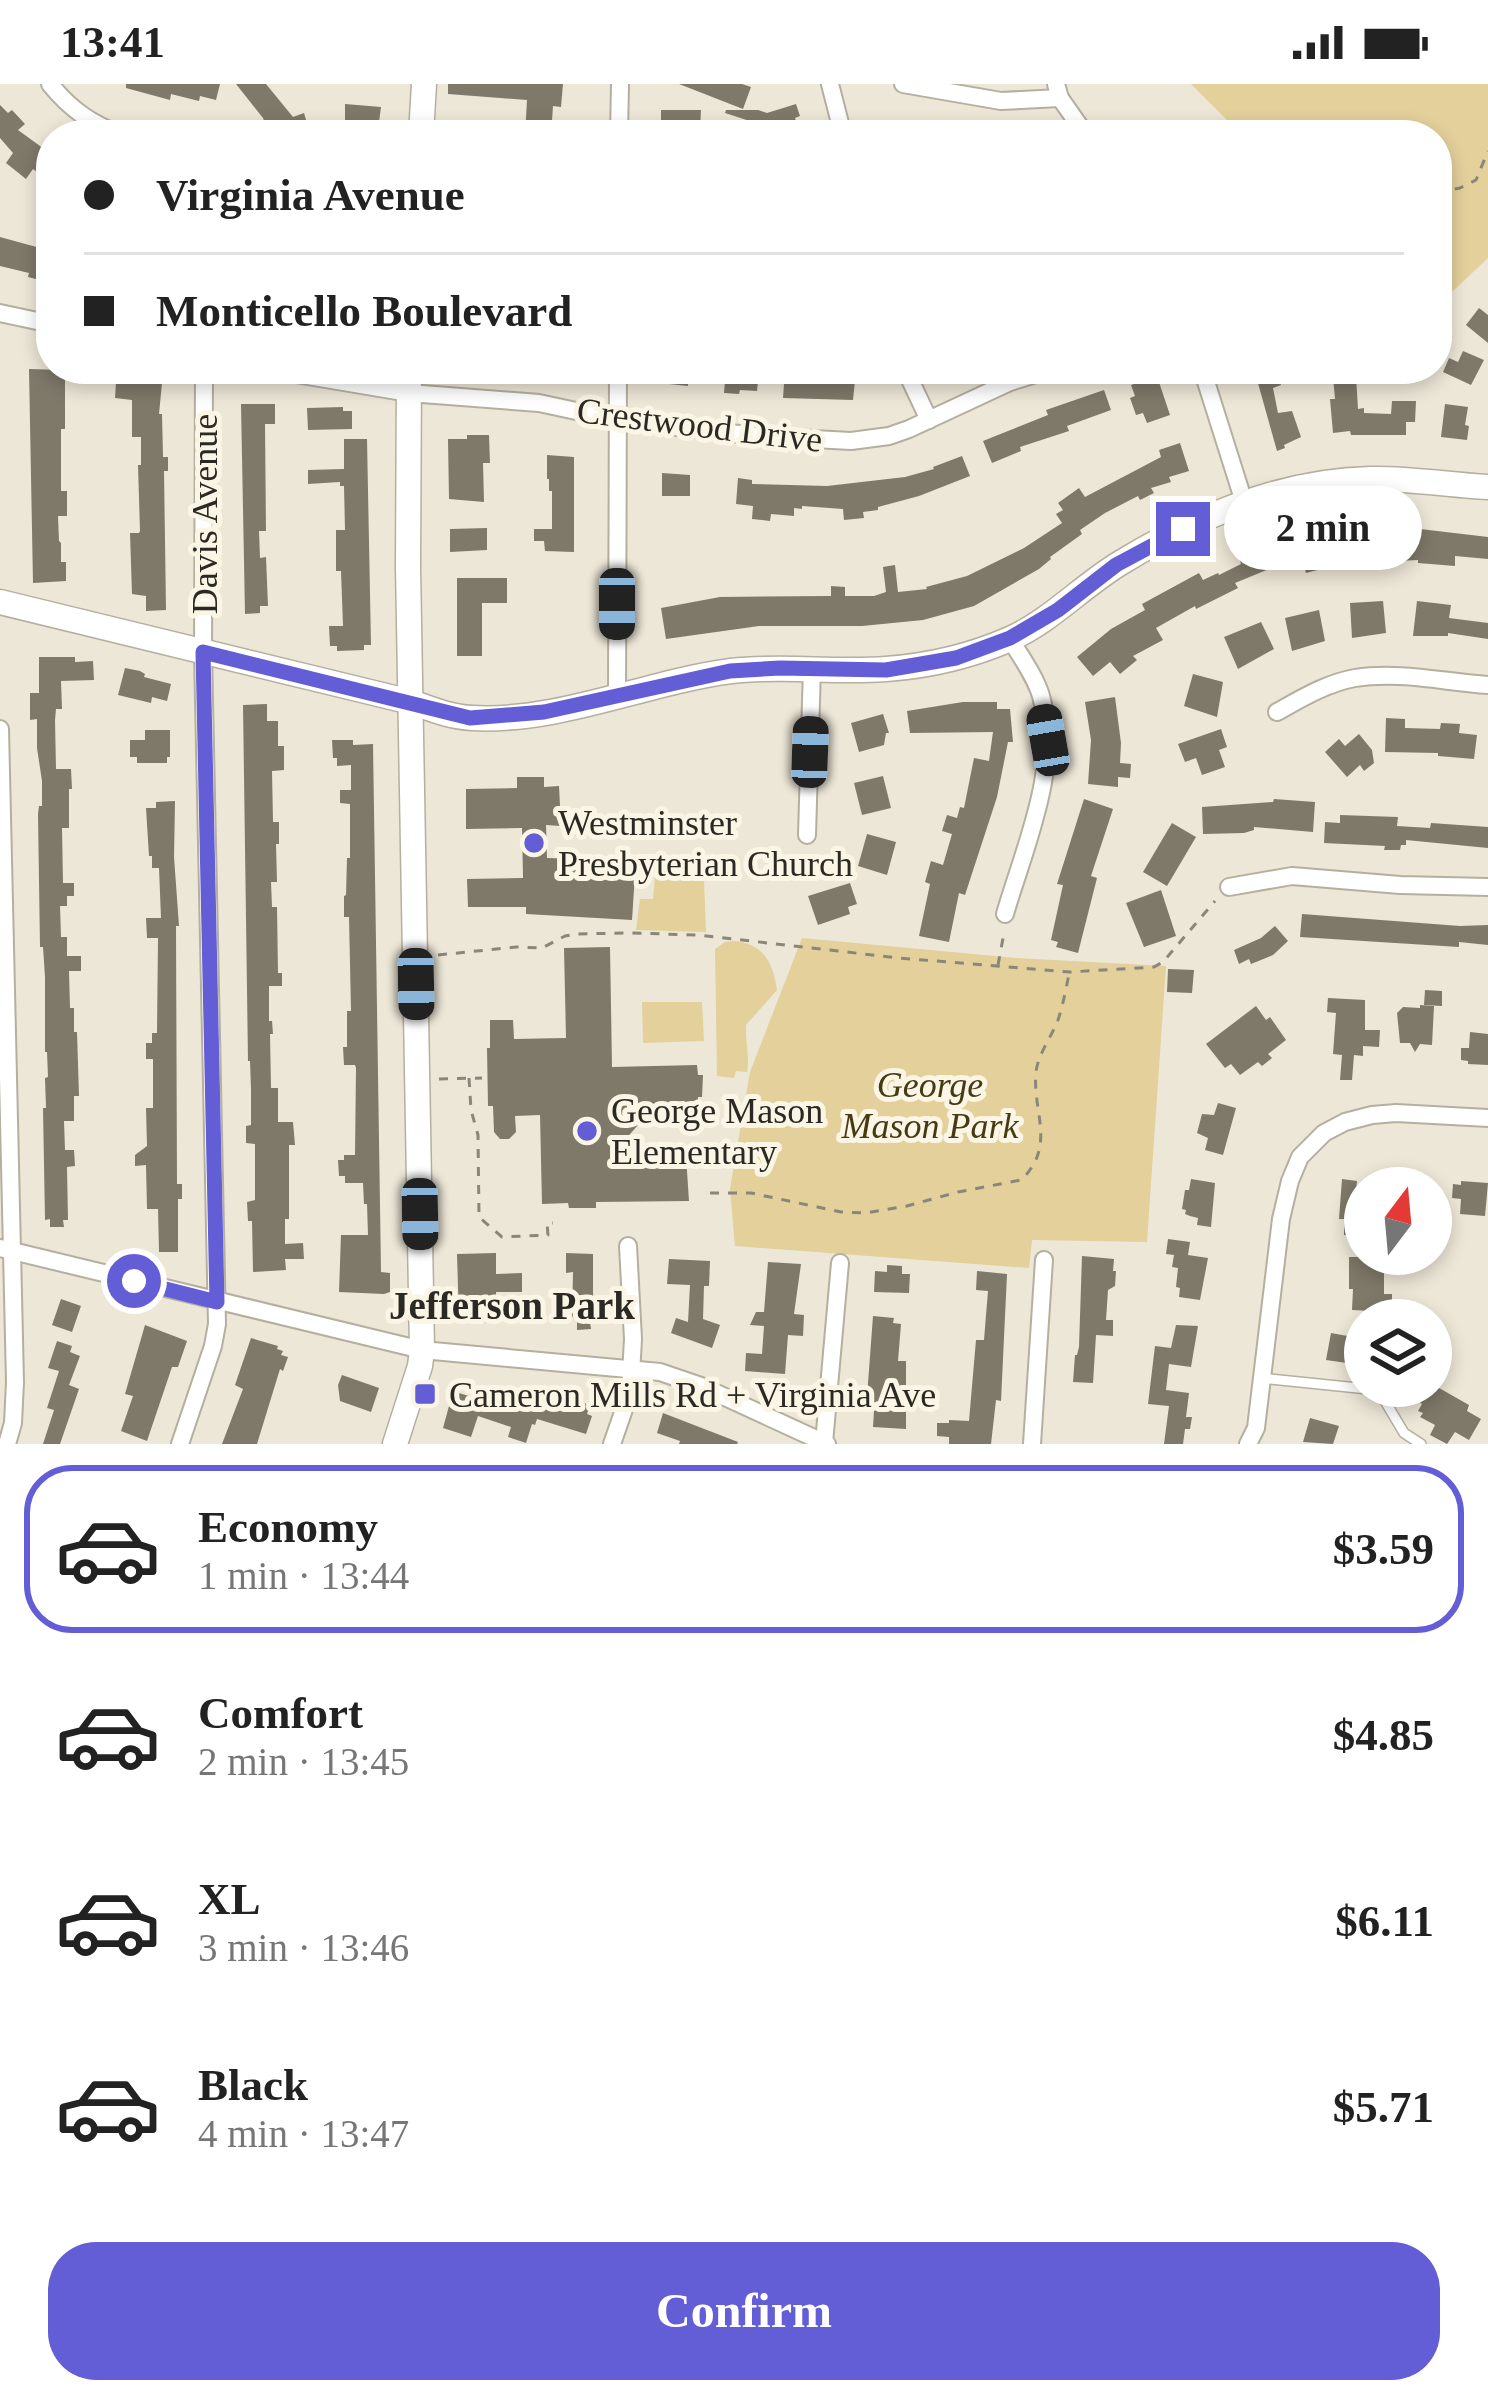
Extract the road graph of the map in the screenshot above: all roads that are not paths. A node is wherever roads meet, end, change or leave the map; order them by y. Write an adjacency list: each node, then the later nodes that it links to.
1 (50, 84): 7 (street)
2 (424, 84): 8 (street)
3 (620, 84): 9 (street)
4 (830, 84): 10 (street)
5 (903, 84): 6 (street)
6 (1058, 91): 11 (street)
7 (89, 120)
8 (422, 120)
9 (619, 120)
10 (839, 120)
11 (1076, 120)
12 (0, 313): 13 (street)
13 (36, 321)
14 (204, 384): 27 (street, Davis Avenue)
15 (409, 384): 31 (street)
16 (426, 384): 21 (street, Crestwood Drive)
17 (618, 384): 21 (street)
18 (911, 384): 22 (street)
19 (1006, 384): 22 (street, Crestwood Drive)
20 (1207, 384): 24 (street)
21 (618, 420): 22 (street, Crestwood Drive); 30 (street)
22 (929, 421)
23 (1488, 487): 24 (street)
24 (1244, 502): 26 (street)
25 (0, 602): 27 (street)
26 (1010, 638): 28 (street); 37 (street)
27 (203, 652): 31 (street); 43 (street, Davis Avenue)
28 (812, 668): 30 (street); 34 (street)
29 (1488, 685): 32 (street)
30 (617, 696): 31 (street)
31 (411, 702): 44 (street)
32 (1277, 712)
33 (0, 729): 40 (street)
34 (807, 835)
35 (1229, 887): 36 (street)
36 (1488, 887)
37 (1005, 914)
38 (1488, 1118): 46 (street)
39 (628, 1246): 45 (street)
40 (5, 1249): 43 (street); 48 (street)
41 (1044, 1260): 52 (street)
42 (841, 1263): 47 (street)
43 (217, 1302): 44 (street); 49 (street, Davis Avenue)
44 (422, 1350): 45 (street); 50 (street)
45 (631, 1370): 47 (street); 51 (street)
46 (1261, 1378): 53 (street); 54 (lane)
47 (825, 1443)
48 (7, 1444)
49 (180, 1444)
50 (395, 1444)
51 (612, 1444)
52 (1031, 1444)
53 (1248, 1444)
54 (1421, 1444)

